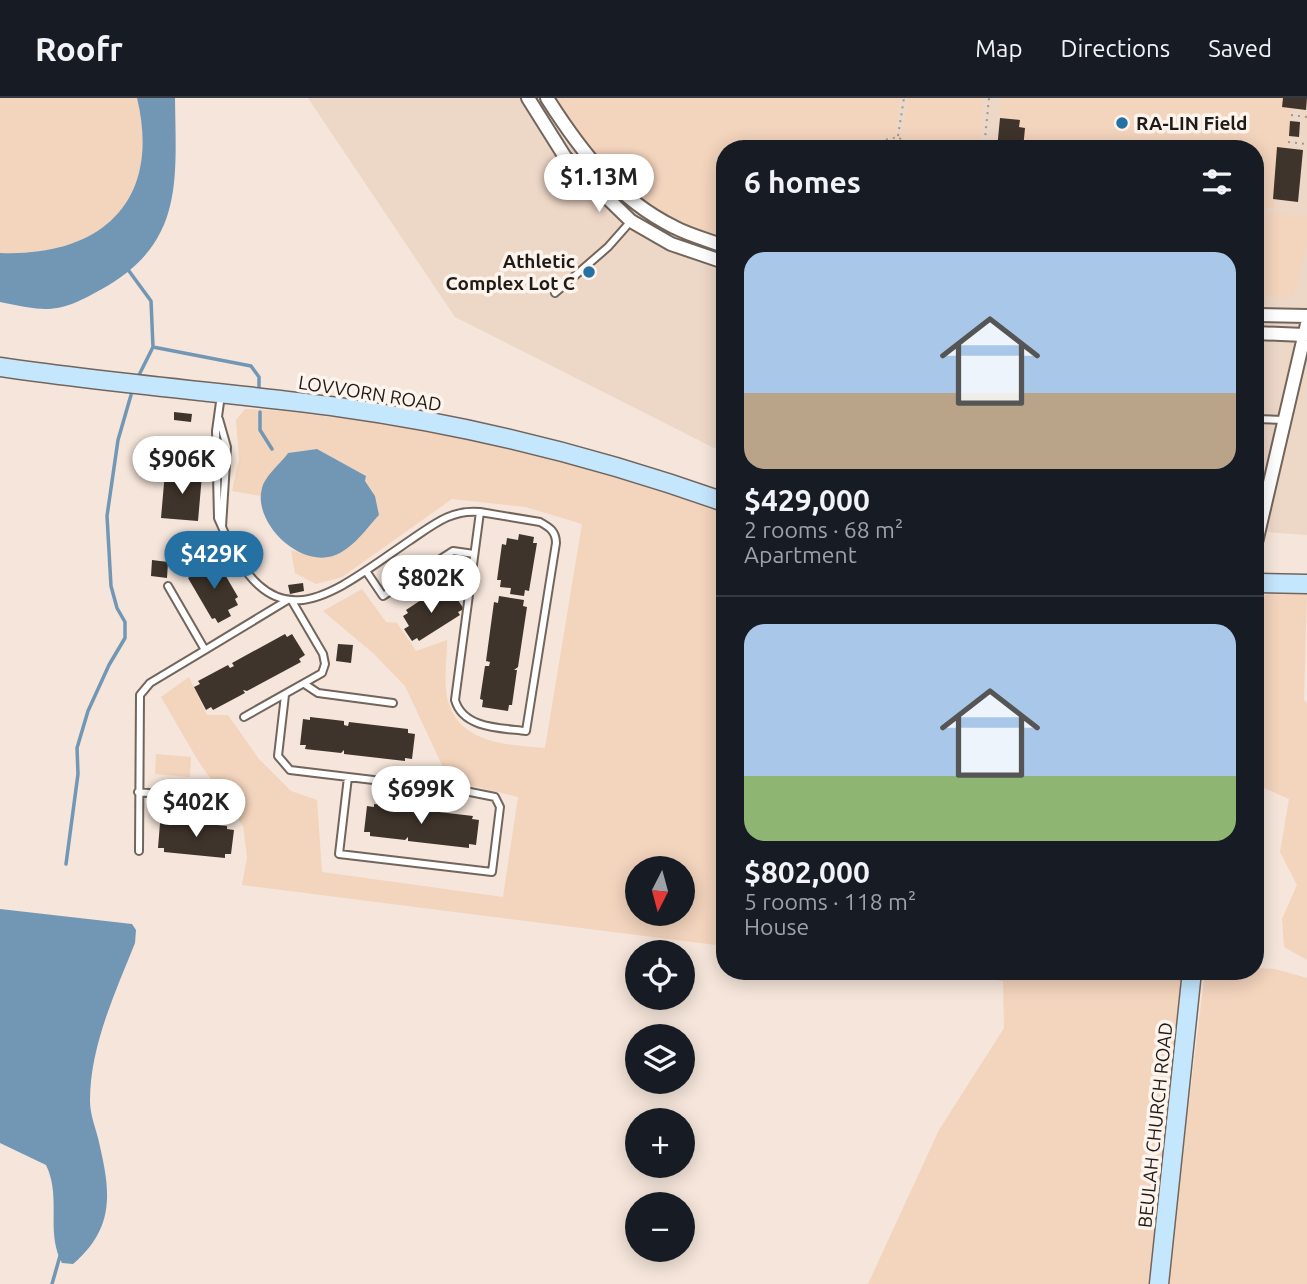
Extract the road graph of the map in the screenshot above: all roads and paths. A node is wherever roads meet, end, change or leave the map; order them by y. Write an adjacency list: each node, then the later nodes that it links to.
1 (528, 98): 13 (street)
2 (547, 98): 14 (street)
3 (904, 98): 7 (path)
4 (989, 98): 10 (path)
5 (1291, 115): 6 (path)
6 (1307, 117)
7 (898, 137): 8 (path); 9 (path)
8 (884, 140)
9 (902, 140)
10 (985, 140)
11 (1288, 142): 12 (path)
12 (1307, 144)
13 (631, 220): 15 (street); 16 (lane)
14 (716, 243)
15 (716, 259)
16 (555, 293)
17 (1264, 315): 18 (street)
18 (1307, 316)
19 (1306, 329): 20 (street); 21 (street)
20 (1264, 332)
21 (1304, 356): 26 (street)
22 (0, 367): 23 (street, LOVVORN ROAD)
23 (221, 393): 24 (lane); 30 (street, LOVVORN ROAD)
24 (219, 419): 28 (lane); 29 (lane)
25 (1264, 419): 26 (lane)
26 (1286, 421): 31 (street)
27 (168, 451): 28 (lane)
28 (217, 456): 29 (lane); 33 (lane)
29 (227, 457): 33 (lane)
30 (716, 499)
31 (1264, 510)
32 (481, 512): 34 (lane); 34 (lane); 35 (lane)
33 (222, 527): 39 (lane)
34 (474, 554): 35 (lane)
35 (366, 571): 39 (lane)
36 (1264, 583): 37 (street)
37 (1307, 584)
38 (168, 586): 40 (lane)
39 (289, 601): 40 (lane); 41 (lane)
40 (205, 650): 46 (lane)
41 (306, 685): 42 (lane); 43 (lane)
42 (285, 695): 44 (lane); 45 (lane)
43 (393, 703)
44 (244, 717)
45 (348, 777): 45 (lane)
46 (138, 792): 47 (lane); 48 (lane)
47 (201, 798)
48 (139, 851)
49 (1191, 980): 50 (street, BEULAH CHURCH ROAD)
50 (1159, 1284)

